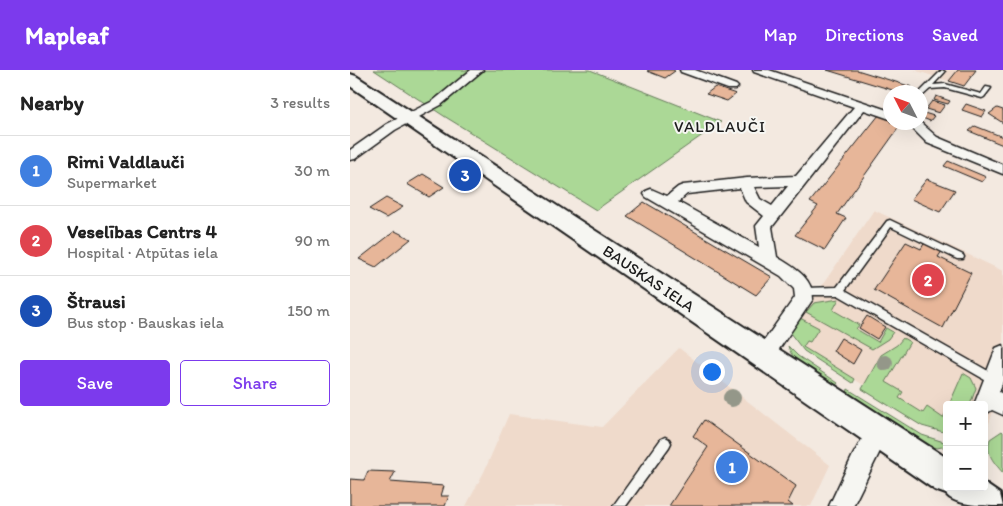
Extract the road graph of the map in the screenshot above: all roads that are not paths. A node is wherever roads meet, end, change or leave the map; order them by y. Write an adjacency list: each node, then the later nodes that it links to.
1 (478, 70): 11 (street)
2 (685, 70): 7 (street)
3 (758, 70): 9 (street)
4 (942, 72): 6 (lane)
5 (350, 79): 11 (main road, BAUSKAS IELA)
6 (929, 86): 8 (lane)
7 (732, 87)
8 (988, 88)
9 (862, 105): 10 (street); 15 (street)
10 (883, 112)
11 (409, 118): 13 (street); 25 (main road, BAUSKAS IELA)
12 (921, 130): 14 (street)
13 (350, 156)
14 (1003, 170)
15 (800, 181): 16 (street); 19 (street)
16 (747, 183): 18 (street); 19 (street)
17 (651, 194): 18 (street)
18 (668, 203): 21 (street)
19 (773, 214): 21 (street)
20 (960, 257): 22 (lane)
21 (768, 260): 23 (street)
22 (839, 291): 23 (lane); 26 (lane)
23 (805, 292): 25 (street)
24 (1003, 354): 26 (street)
25 (764, 355): 27 (main road, BAUSKAS IELA)
26 (992, 396)
27 (879, 431): 29 (main road, BAUSKAS IELA); 32 (street)
28 (665, 443): 31 (lane)
29 (943, 475)
30 (966, 491): 33 (main road)
31 (619, 506)
32 (841, 506)
33 (988, 506)

